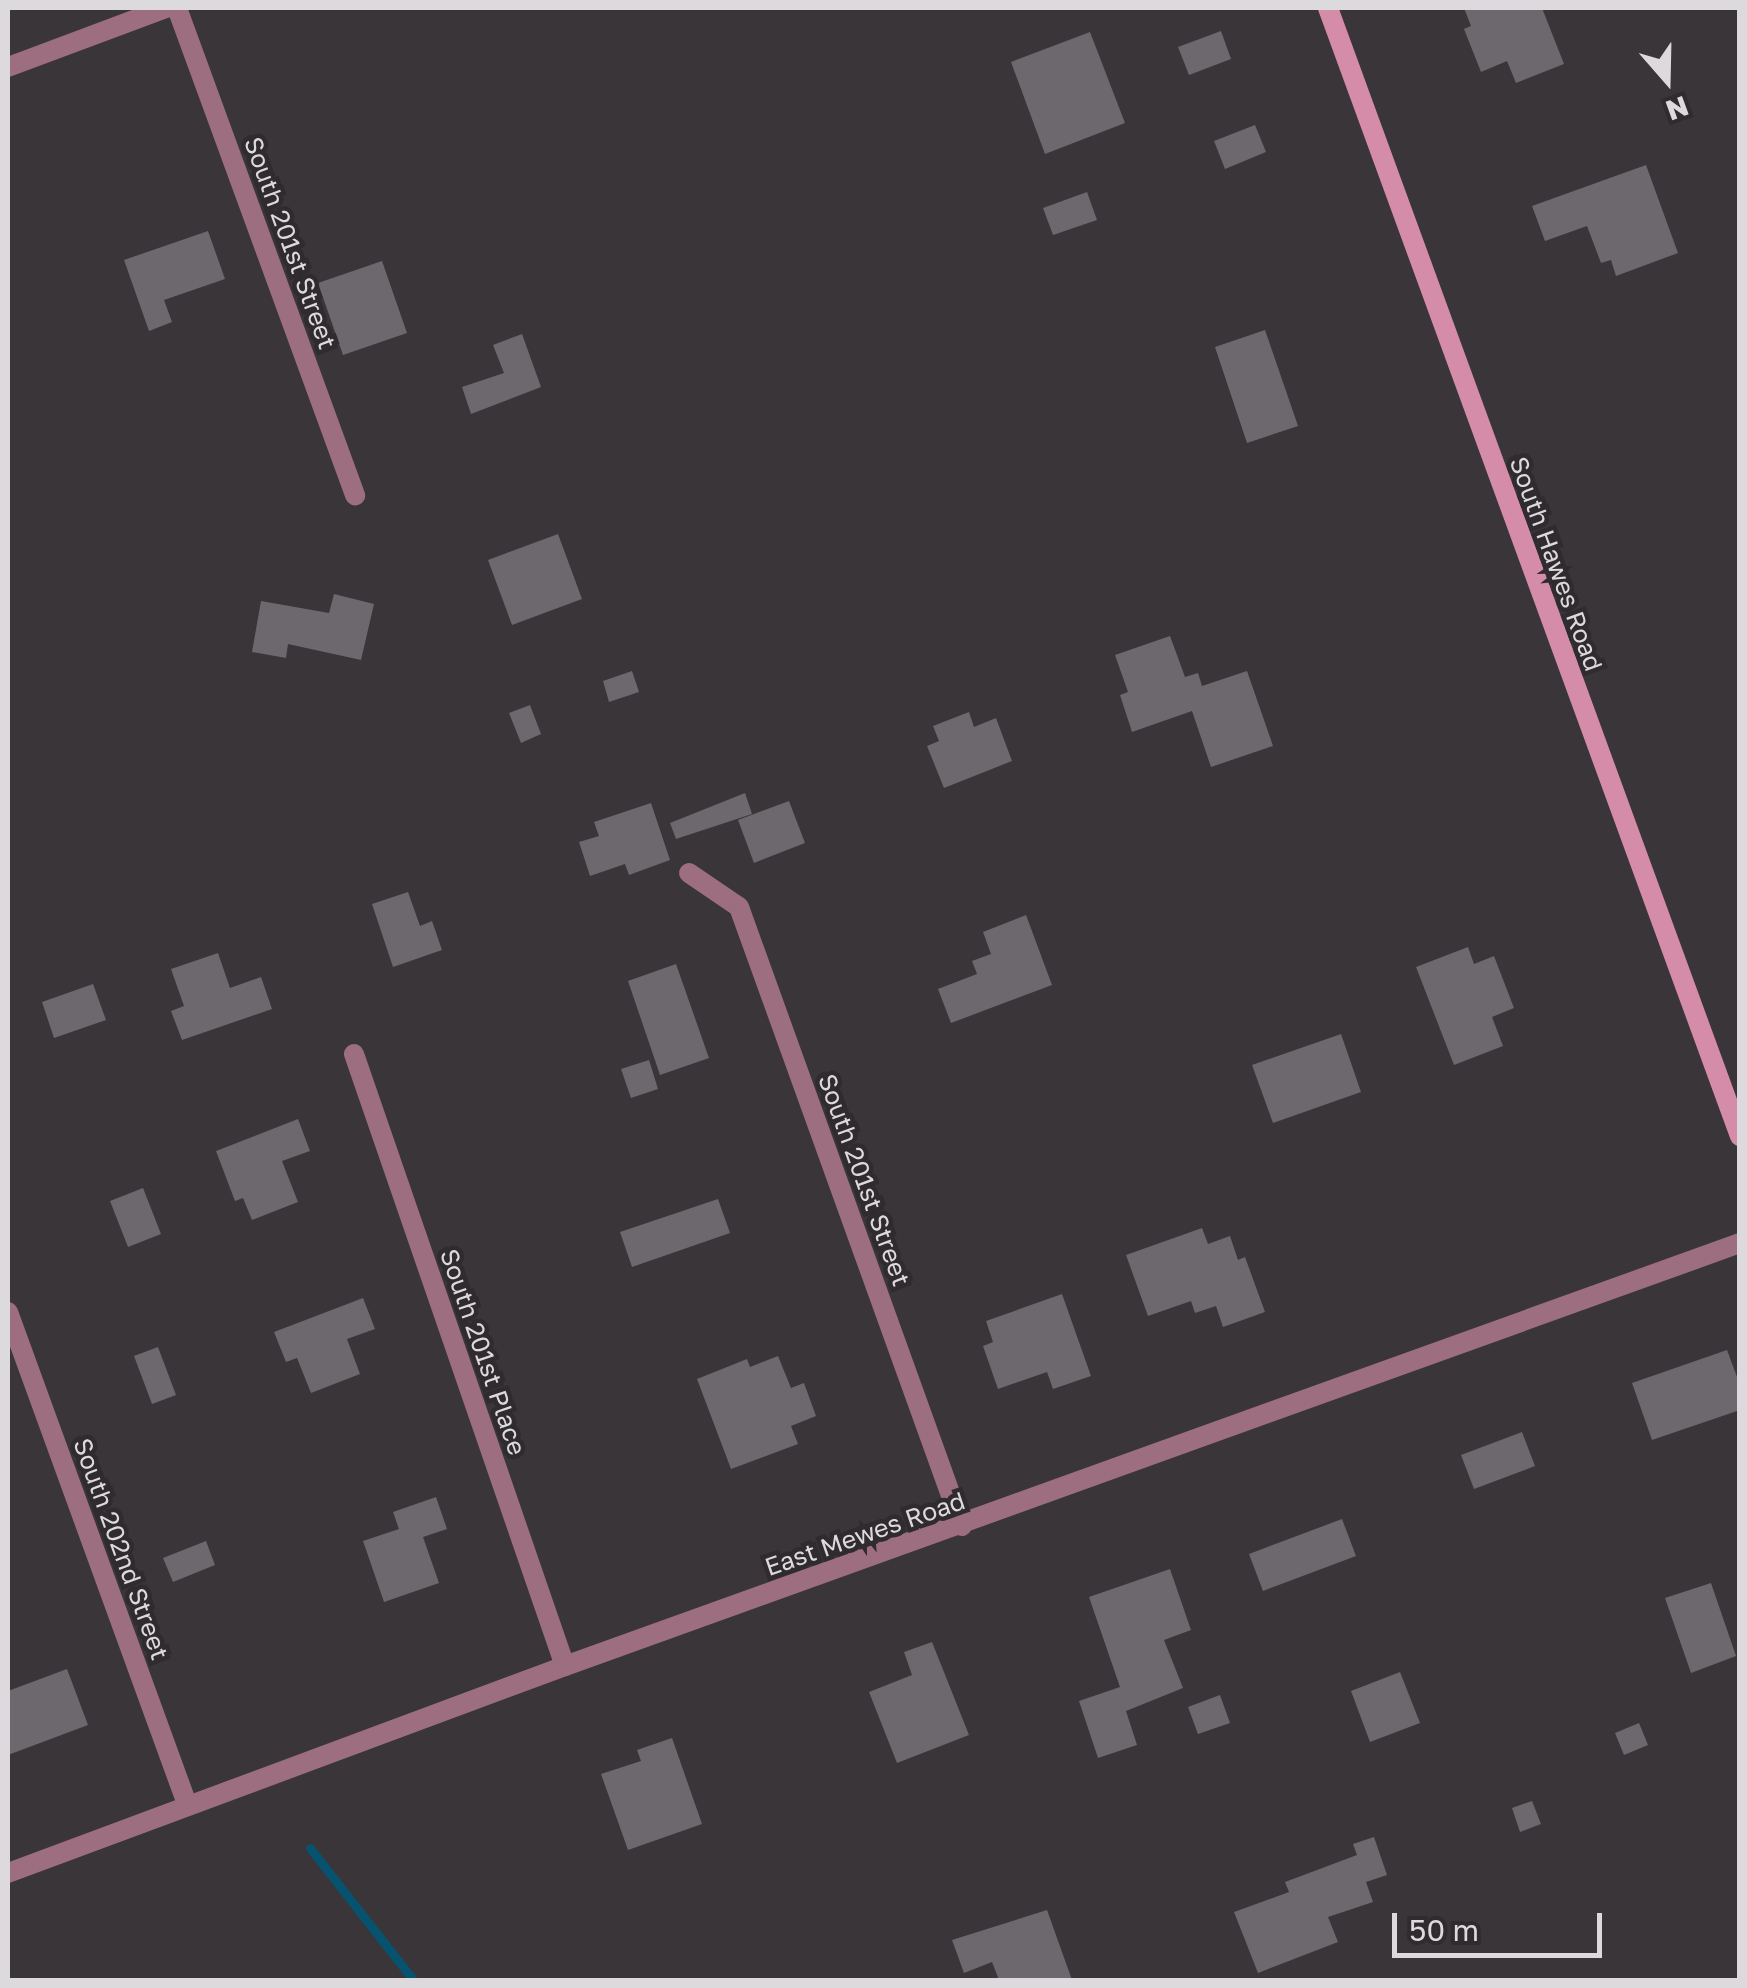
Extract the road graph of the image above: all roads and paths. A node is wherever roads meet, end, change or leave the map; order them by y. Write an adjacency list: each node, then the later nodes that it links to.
1 (166, 8): 4 (street)
2 (177, 8): 6 (street, South 201st Street)
3 (1328, 8): 9 (main road, South Hawes Road)
4 (144, 12): 5 (street)
5 (8, 67)
6 (355, 495)
7 (690, 872): 12 (street, South 201st Street)
8 (354, 1054): 13 (street, South 201st Place)
9 (1740, 1136)
10 (1740, 1243): 12 (street, East Mewes Road)
11 (8, 1312): 14 (street, South 202nd Street)
12 (962, 1526): 13 (street, East Mewes Road)
13 (565, 1666): 14 (street, East Mewes Road)
14 (187, 1804): 15 (street, East Mewes Road)
15 (8, 1872)

